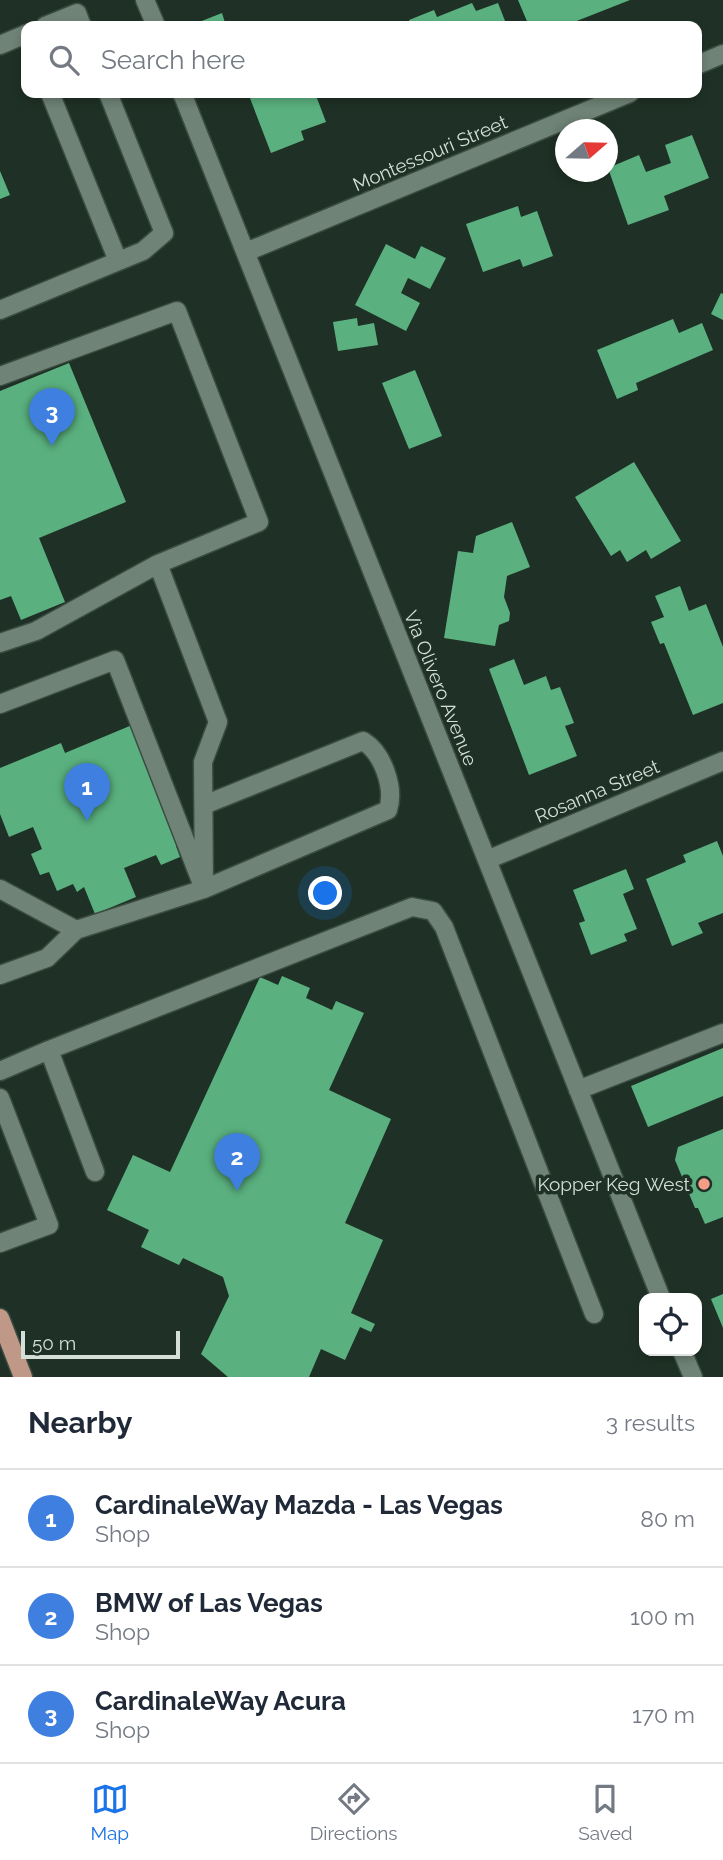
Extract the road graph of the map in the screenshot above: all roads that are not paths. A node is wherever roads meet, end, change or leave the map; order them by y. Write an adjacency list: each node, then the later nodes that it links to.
1 (145, 0): 4 (street)
2 (57, 21): 3 (street)
3 (80, 21)
4 (154, 21)
5 (21, 36): 6 (street)
6 (0, 45)
7 (723, 54): 8 (street)
8 (702, 63)
9 (52, 98): 14 (street)
10 (110, 98): 14 (street)
11 (184, 98): 13 (street, Via Olivero Avenue)
12 (618, 98): 13 (street, Montessouri Street)
13 (246, 252): 22 (street, Via Olivero Avenue)
14 (118, 261): 15 (street)
15 (0, 310)
16 (0, 376): 17 (street)
17 (158, 564): 18 (street); 21 (street)
18 (0, 643)
19 (0, 704): 24 (street)
20 (723, 761): 22 (street, Rosanna Street)
21 (204, 805): 24 (street); 24 (street)
22 (487, 860): 30 (street, Via Olivero Avenue)
23 (0, 889): 25 (street)
24 (204, 889): 25 (street)
25 (76, 930): 26 (street)
26 (0, 975)
27 (723, 1033): 30 (street)
28 (49, 1050): 29 (street); 32 (street); 35 (street)
29 (0, 1071)
30 (578, 1090): 34 (street, Via Olivero Avenue)
31 (0, 1098): 33 (street)
32 (95, 1172)
33 (0, 1243)
34 (659, 1293)
35 (594, 1314)
36 (0, 1318): 38 (main road)
37 (684, 1356): 39 (street)
38 (23, 1377)
39 (693, 1377)

